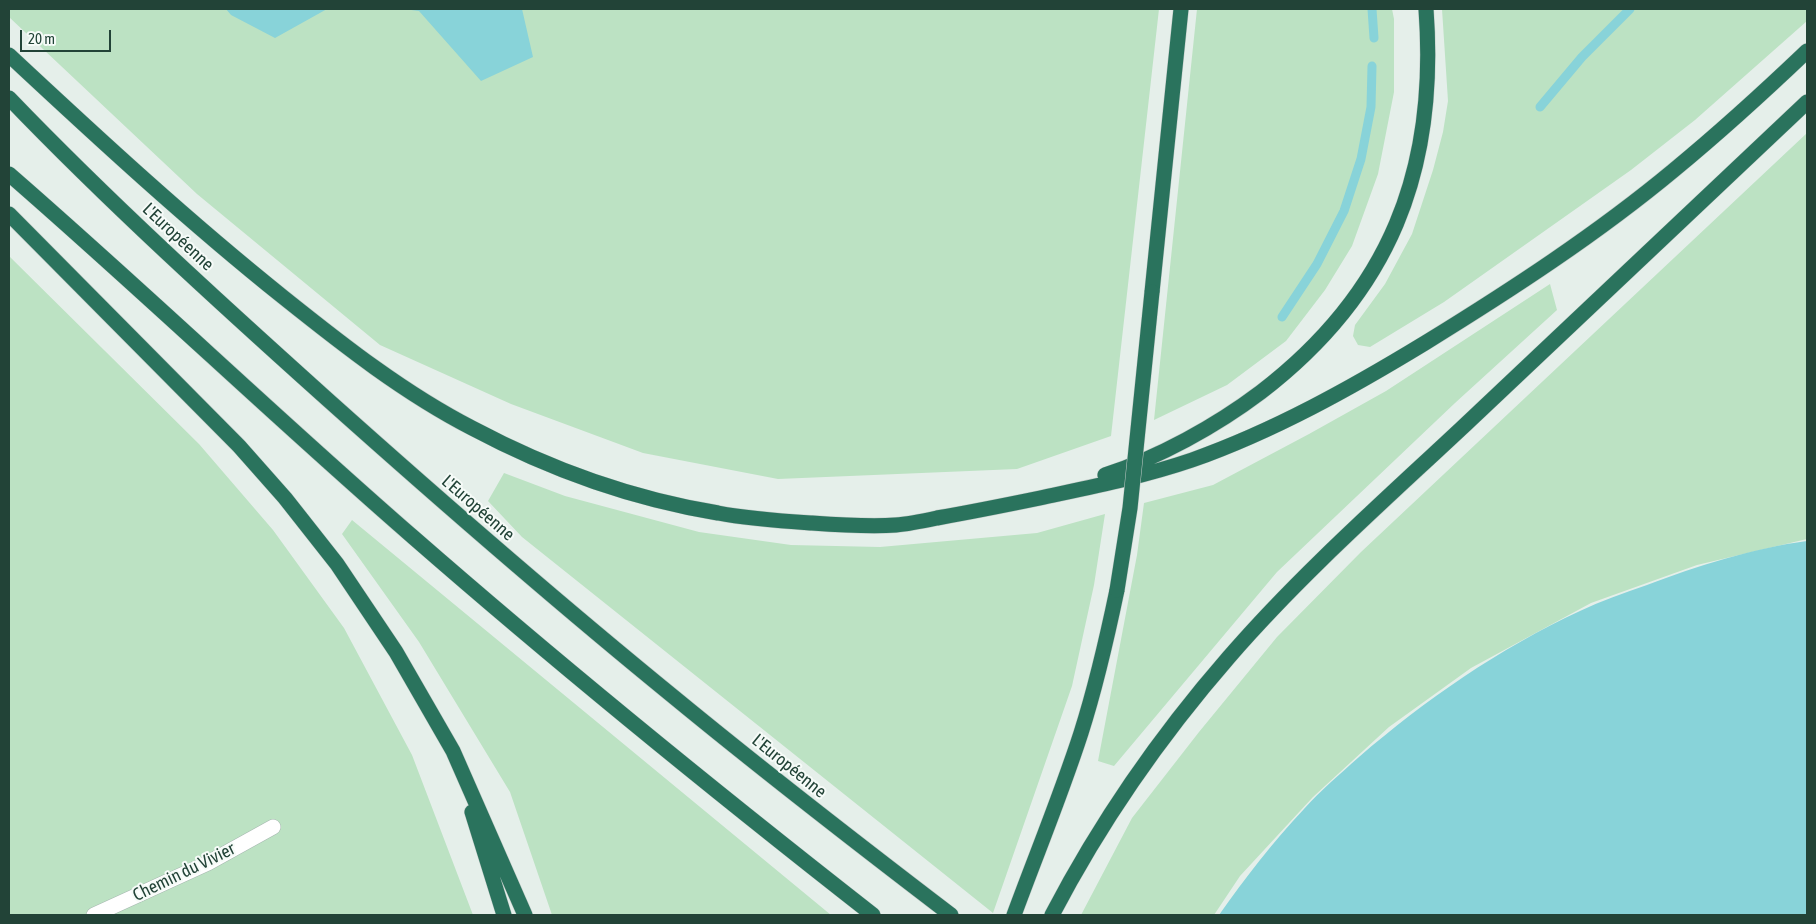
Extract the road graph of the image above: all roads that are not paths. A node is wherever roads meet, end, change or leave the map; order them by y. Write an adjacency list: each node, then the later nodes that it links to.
1 (1181, 9): 18 (highway, bridge)
2 (1426, 9): 9 (highway)
3 (1807, 51): 9 (highway)
4 (9, 55): 9 (highway)
5 (9, 98): 17 (highway, L'Européenne)
6 (1807, 102): 12 (highway)
7 (9, 174): 16 (highway)
8 (9, 214): 10 (highway)
9 (1018, 503)
10 (453, 751): 14 (highway); 15 (highway)
11 (273, 827): 13 (street, Chemin du Vivier)
12 (1053, 914)
13 (94, 915)
14 (504, 915)
15 (525, 915)
16 (874, 915)
17 (951, 915)
18 (1014, 915)

